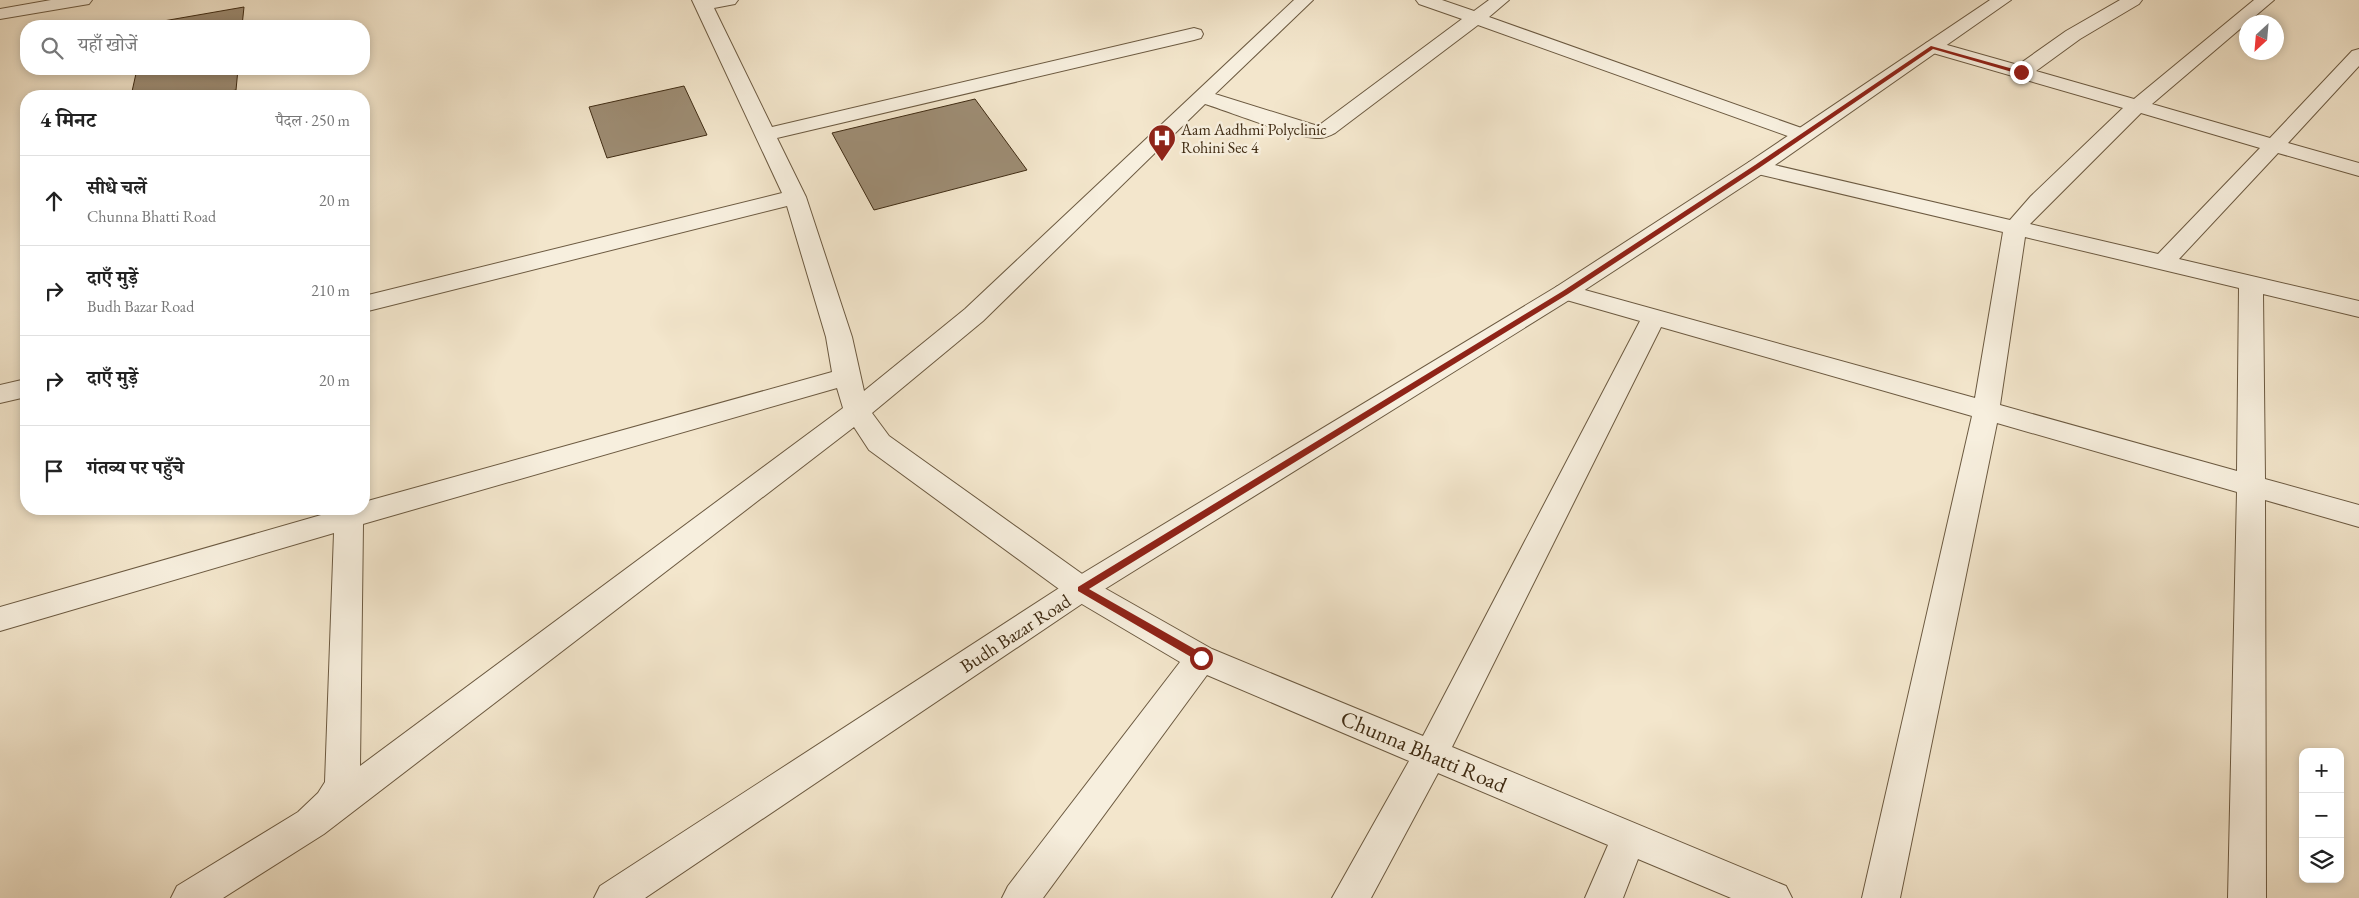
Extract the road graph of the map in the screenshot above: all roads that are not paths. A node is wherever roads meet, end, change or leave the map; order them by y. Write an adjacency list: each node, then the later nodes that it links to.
1 (82, 0): 9 (street)
2 (729, 0): 10 (street)
3 (1304, 0): 17 (street)
4 (1425, 0): 12 (street)
5 (1500, 0): 12 (street)
6 (2002, 0): 14 (street, Budh Bazar Road)
7 (2133, 0): 16 (street)
8 (2265, 0): 18 (street)
9 (60, 2): 11 (street)
10 (703, 2): 19 (street, Chunna Bhatti Road)
11 (0, 14)
12 (1476, 18): 17 (street); 20 (street)
13 (1194, 34): 19 (street)
14 (1933, 47): 16 (street); 20 (street, Budh Bazar Road)
15 (2359, 55): 21 (street)
16 (2021, 72): 18 (street)
17 (1201, 96): 35 (street)
18 (2137, 106): 21 (street); 25 (street)
19 (765, 135): 24 (street, Chunna Bhatti Road)
20 (1803, 135): 22 (street, Budh Bazar Road)
21 (2274, 145): 23 (street); 26 (street)
22 (1757, 167): 25 (street); 28 (street, Budh Bazar Road)
23 (2359, 170)
24 (795, 197): 29 (street); 32 (street, Chunna Bhatti Road)
25 (2015, 228): 26 (street); 36 (street)
26 (2163, 263): 27 (street)
27 (2251, 284): 30 (street); 37 (street)
28 (1565, 292): 31 (street); 42 (street, Budh Bazar Road)
29 (370, 303)
30 (2357, 306)
31 (1654, 317): 36 (street); 45 (street)
32 (846, 377): 35 (street, Chunna Bhatti Road); 38 (street)
33 (20, 389): 34 (street)
34 (0, 394)
35 (857, 411): 42 (street, Chunna Bhatti Road); 46 (street)
36 (1986, 411): 37 (street); 54 (street)
37 (2251, 486): 41 (street); 55 (street)
38 (370, 508)
39 (343, 515): 43 (street)
40 (350, 515): 46 (street)
41 (2359, 516)
42 (1081, 589): 44 (street, Chunna Bhatti Road); 49 (street, Budh Bazar Road)
43 (0, 620)
44 (1201, 658): 45 (street, Chunna Bhatti Road); 50 (street)
45 (1431, 754): 47 (street, Chunna Bhatti Road); 51 (street)
46 (311, 823): 48 (street)
47 (1629, 837): 52 (street); 53 (street, Chunna Bhatti Road)
48 (190, 898)
49 (613, 898)
50 (1021, 898)
51 (1351, 898)
52 (1604, 898)
53 (1773, 898)
54 (1881, 898)
55 (2247, 898)

